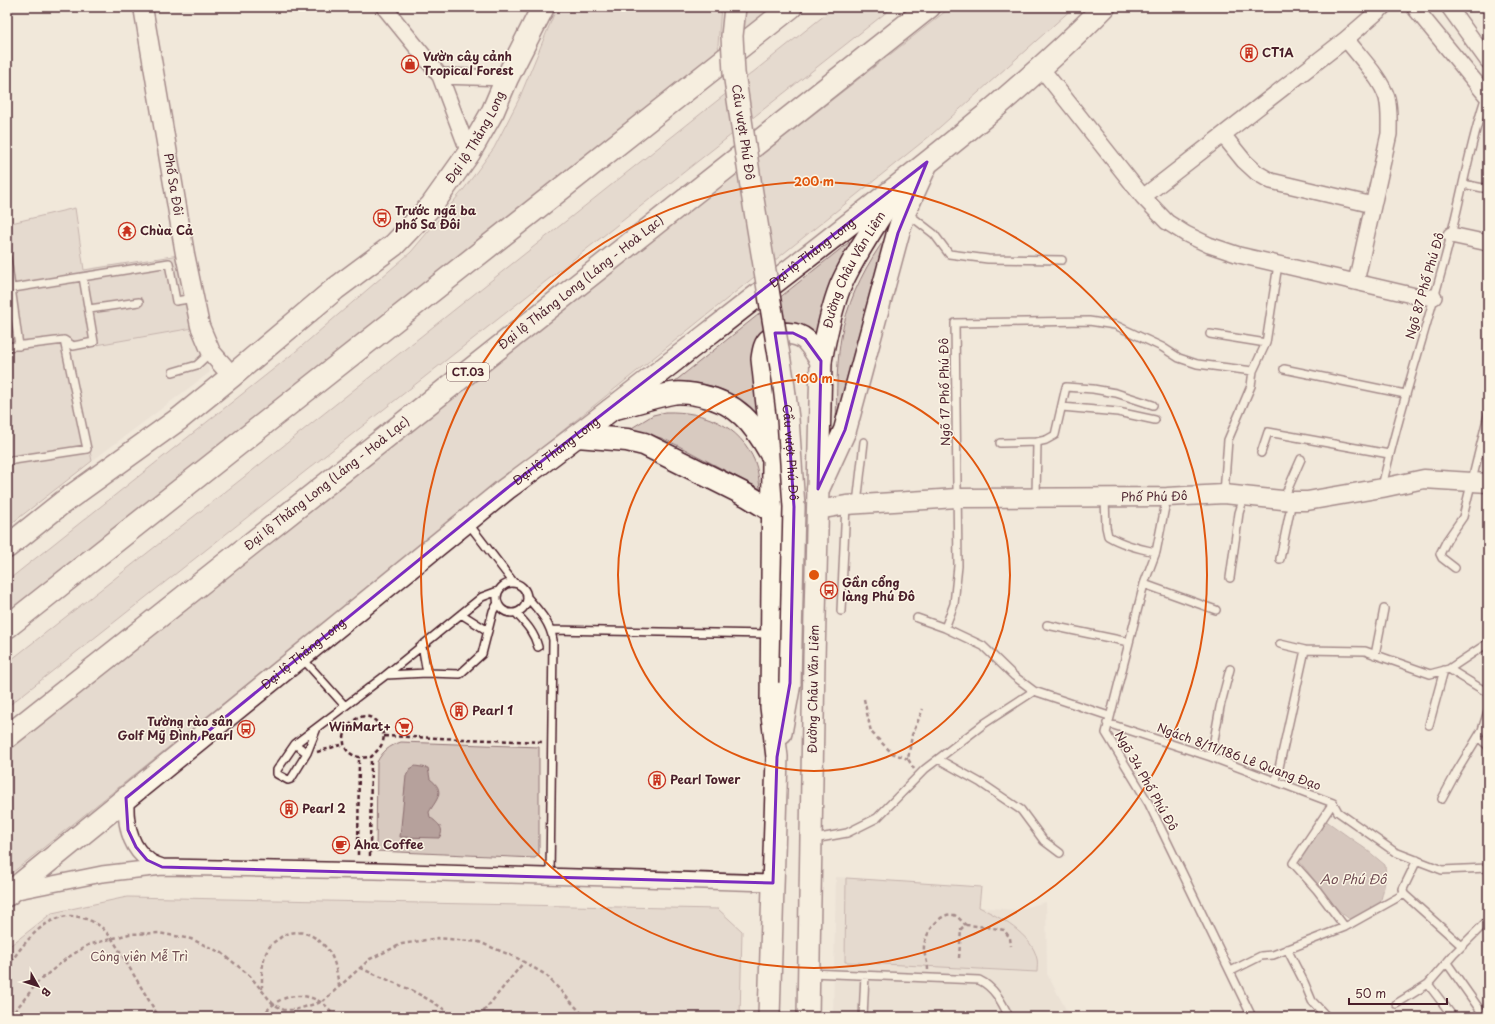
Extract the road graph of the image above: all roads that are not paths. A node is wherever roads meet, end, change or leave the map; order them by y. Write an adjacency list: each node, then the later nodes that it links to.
1 (143, 7): 35 (street, Phố Sa Đôi)
2 (384, 7): 14 (street)
3 (543, 7): 15 (main road, Đại lộ Thăng Long)
4 (735, 7): 123 (main road, Cầu vượt Phú Đô, bridge)
5 (791, 7): 94 (main road)
6 (929, 7): 118 (main road, Đại lộ Thăng Long (Láng - Hoà Lạc) / CT.03)
7 (1104, 7): 13 (main road, Đại lộ Thăng Long)
8 (1383, 7): 11 (street)
9 (1414, 7): 16 (street)
10 (1449, 7): 12 (street)
11 (1346, 39): 17 (street); 24 (street)
12 (1488, 61)
13 (1041, 68): 19 (main road, Đại lộ Thăng Long); 23 (street)
14 (440, 76): 15 (street); 18 (street)
15 (507, 78): 18 (main road, Đại lộ Thăng Long)
16 (1487, 92): 21 (lane, Ngõ 87 Phố Phú Đô)
17 (1223, 135): 23 (street); 24 (street)
18 (469, 153): 48 (main road, Đại lộ Thăng Long)
19 (927, 162): 20 (main road, Đại lộ Thăng Long); 25 (main road)
20 (901, 184): 44 (main road, Đường Châu Văn Liêm); 52 (main road, Đại lộ Thăng Long)
21 (1463, 184): 22 (lane); 26 (lane, Ngõ 87 Phố Phú Đô)
22 (1488, 189)
23 (1143, 198): 32 (street)
24 (1373, 205): 32 (street)
25 (906, 211): 29 (lane); 72 (main road)
26 (1451, 235): 27 (street); 34 (lane, Ngõ 87 Phố Phú Đô)
27 (1488, 243)
28 (7, 258): 33 (lane)
29 (1062, 260)
30 (1277, 271): 40 (lane)
31 (84, 277): 33 (lane); 35 (lane); 37 (lane)
32 (1356, 282): 34 (street)
33 (9, 289): 41 (lane)
34 (1434, 297): 49 (lane, Ngõ 87 Phố Phú Đô)
35 (194, 298): 43 (street, Phố Sa Đôi)
36 (139, 302): 37 (lane)
37 (89, 309): 39 (lane)
38 (1210, 334): 40 (lane)
39 (64, 340): 41 (lane); 63 (lane)
40 (1266, 343): 46 (lane)
41 (19, 346): 42 (lane)
42 (7, 347)
43 (211, 352): 47 (lane); 48 (street, Phố Sa Đôi)
44 (821, 360): 62 (main road); 72 (main road, Đường Châu Văn Liêm)
45 (1284, 369): 49 (lane)
46 (1253, 371): 66 (lane); 71 (lane, Ngõ 17 Phố Phú Đô)
47 (173, 372)
48 (232, 376): 77 (main road, Đại lộ Thăng Long)
49 (1405, 394): 60 (lane, Ngõ 87 Phố Phú Đô)
50 (1153, 405): 51 (lane)
51 (1062, 407): 54 (lane); 57 (lane)
52 (610, 410): 55 (main road, Đại lộ Thăng Long); 62 (main road)
53 (1488, 415): 64 (lane)
54 (1155, 420)
55 (577, 436): 75 (main road); 76 (main road, Đại lộ Thăng Long)
56 (864, 442): 74 (lane)
57 (1036, 442): 58 (lane); 70 (lane)
58 (1000, 443)
59 (1261, 454): 60 (lane)
60 (1389, 454): 65 (lane, Ngõ 87 Phố Phú Đô)
61 (1301, 459): 73 (lane)
62 (773, 460): 75 (main road)
63 (7, 461)
64 (1480, 482): 65 (street, Phố Phú Đô); 80 (lane)
65 (1382, 488): 73 (street, Phố Phú Đô)
66 (1224, 494): 67 (street, Phố Phú Đô); 69 (street, Phố Phú Đô)
67 (1244, 495): 73 (street, Phố Phú Đô); 81 (lane)
68 (1105, 496): 69 (street, Phố Phú Đô); 70 (street, Phố Phú Đô); 78 (lane)
69 (1167, 496): 78 (lane, Ngõ 34 Phố Phú Đô)
70 (1036, 497): 71 (street, Phố Phú Đô)
71 (957, 498): 74 (street, Phố Phú Đô); 95 (lane)
72 (818, 500): 74 (street, Phố Phú Đô); 130 (main road, Đường Châu Văn Liêm)
73 (1288, 500): 79 (lane)
74 (851, 504): 89 (lane)
75 (774, 512): 98 (main road)
76 (467, 522): 82 (lane); 106 (main road, Đại lộ Thăng Long)
77 (7, 547)
78 (1156, 552): 83 (lane, Ngõ 34 Phố Phú Đô)
79 (1280, 559)
80 (1455, 568)
81 (1230, 578)
82 (514, 583): 84 (lane); 85 (lane)
83 (1144, 584): 88 (lane); 99 (lane, Ngõ 34 Phố Phú Đô)
84 (498, 591): 86 (lane); 91 (lane)
85 (527, 597): 90 (lane); 97 (lane)
86 (498, 603): 90 (lane); 96 (lane)
87 (1384, 608): 105 (lane)
88 (1216, 610)
89 (841, 611)
90 (516, 613): 103 (lane)
91 (461, 614): 96 (lane); 102 (lane)
92 (917, 618): 95 (lane, Ngách 8/11/186 Lê Quang Đạo)
93 (1047, 625): 99 (lane)
94 (7, 627)
95 (945, 628): 111 (lane, Ngách 8/11/186 Lê Quang Đạo)
96 (488, 630): 109 (lane)
97 (551, 630): 98 (lane); 135 (lane)
98 (772, 634): 123 (main road)
99 (1129, 642): 115 (lane, Ngõ 34 Phố Phú Đô)
100 (1488, 643): 108 (lane)
101 (1280, 644): 104 (lane)
102 (422, 645): 109 (lane); 110 (lane)
103 (538, 647)
104 (1305, 650): 105 (lane); 126 (lane)
105 (1375, 655): 108 (lane)
106 (301, 656): 113 (lane); 127 (main road, Đại lộ Thăng Long)
107 (1230, 669): 124 (lane)
108 (1447, 670): 112 (lane); 116 (lane)
109 (427, 673): 110 (lane)
110 (386, 675): 113 (lane)
111 (1034, 691): 115 (lane, Ngách 8/11/186 Lê Quang Đạo); 125 (lane)
112 (1488, 693)
113 (345, 706): 117 (lane)
114 (1488, 711): 119 (lane)
115 (1108, 720): 124 (lane, Ngách 8/11/186 Lê Quang Đạo); 145 (lane, Ngõ 34 Phố Phú Đô)
116 (1429, 725)
117 (318, 727): 120 (lane); 122 (lane)
118 (7, 737)
119 (1478, 737): 121 (lane); 128 (lane)
120 (295, 744): 122 (lane); 122 (lane)
121 (1488, 746)
122 (307, 754)
123 (777, 757): 136 (main road)
124 (1211, 757): 126 (lane, Ngách 8/11/186 Lê Quang Đạo)
125 (938, 759): 130 (lane); 131 (lane)
126 (1276, 781): 129 (lane, Ngách 8/11/186 Lê Quang Đạo)
127 (126, 798): 133 (street); 137 (main road, Đại lộ Thăng Long)
128 (1442, 799)
129 (1333, 803): 132 (lane, Ngách 8/11/186 Lê Quang Đạo); 140 (lane)
130 (812, 839): 144 (main road, Đường Châu Văn Liêm)
131 (1060, 853)
132 (1417, 860): 134 (lane, Ngách 8/11/186 Lê Quang Đạo); 138 (lane)
133 (162, 867): 135 (street); 137 (street)
134 (1488, 868)
135 (550, 876): 136 (street)
136 (773, 883): 150 (main road)
137 (8, 894)
138 (1404, 894): 140 (lane); 141 (lane)
139 (1488, 920): 141 (lane)
140 (1345, 928): 142 (lane)
141 (1462, 946): 143 (lane)
142 (1287, 949): 145 (lane); 155 (lane)
143 (1447, 962): 147 (lane); 156 (lane)
144 (809, 972): 146 (lane); 151 (main road, Đường Châu Văn Liêm)
145 (1231, 972): 154 (lane, Ngõ 34 Phố Phú Đô)
146 (865, 975): 152 (lane); 153 (lane)
147 (1428, 984): 148 (lane); 149 (lane)
148 (1396, 1004)
149 (1451, 1014)
150 (770, 1017)
151 (808, 1017)
152 (863, 1017)
153 (1009, 1017)
154 (1252, 1017)
155 (1327, 1017)
156 (1486, 1017)

